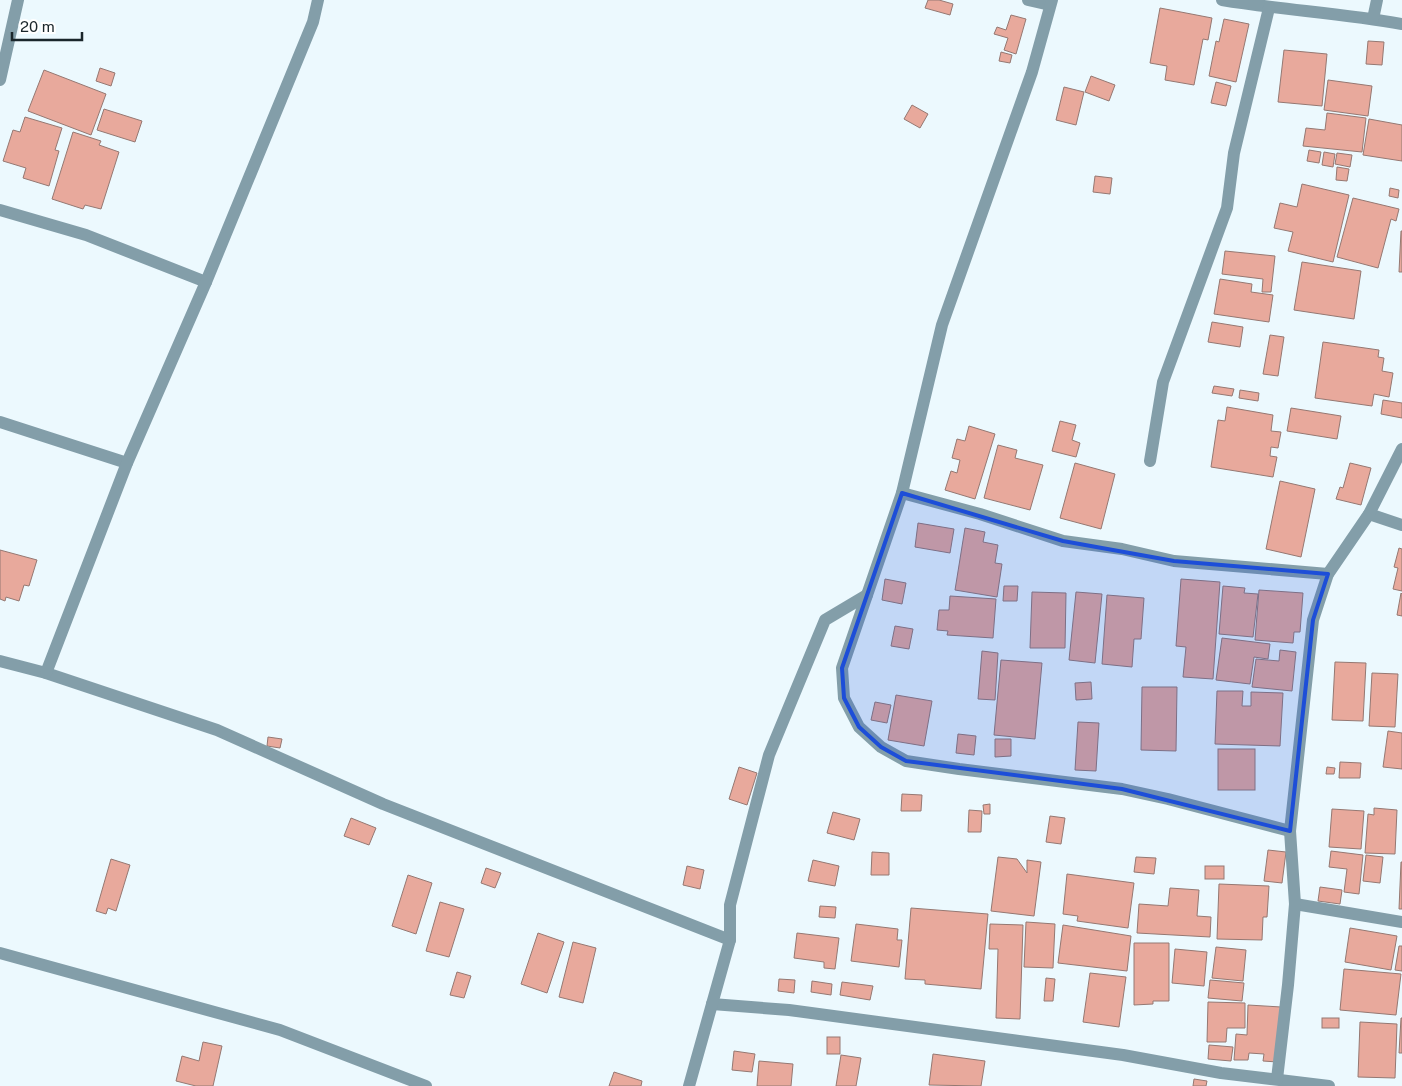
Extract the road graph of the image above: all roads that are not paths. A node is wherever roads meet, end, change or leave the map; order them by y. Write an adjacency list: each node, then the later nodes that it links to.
1 (18, 0): 10 (street)
2 (318, 0): 12 (street)
3 (1028, 0): 6 (street)
4 (1222, 0): 7 (street)
5 (1377, 0): 8 (street)
6 (1051, 3): 17 (street)
7 (1269, 8): 8 (street); 15 (street)
8 (1373, 18): 9 (street)
9 (1402, 24)
10 (0, 80)
11 (0, 210): 12 (street)
12 (206, 282): 16 (street)
13 (0, 422): 16 (street)
14 (1402, 449): 18 (street)
15 (1150, 461)
16 (127, 463): 23 (street)
17 (902, 493): 20 (street); 21 (street)
18 (1369, 514): 19 (street); 20 (street)
19 (1402, 525)
20 (1328, 574): 24 (street)
21 (867, 595): 24 (street); 27 (street)
22 (0, 661): 23 (street)
23 (46, 673): 27 (street)
24 (1290, 831): 25 (street)
25 (1295, 904): 26 (street); 30 (street)
26 (1402, 922)
27 (730, 940): 29 (street)
28 (0, 953): 32 (street)
29 (712, 1004): 31 (street); 33 (street)
30 (1277, 1079): 31 (street); 34 (street)
31 (1221, 1080)
32 (426, 1086)
33 (689, 1086)
34 (1330, 1086)

